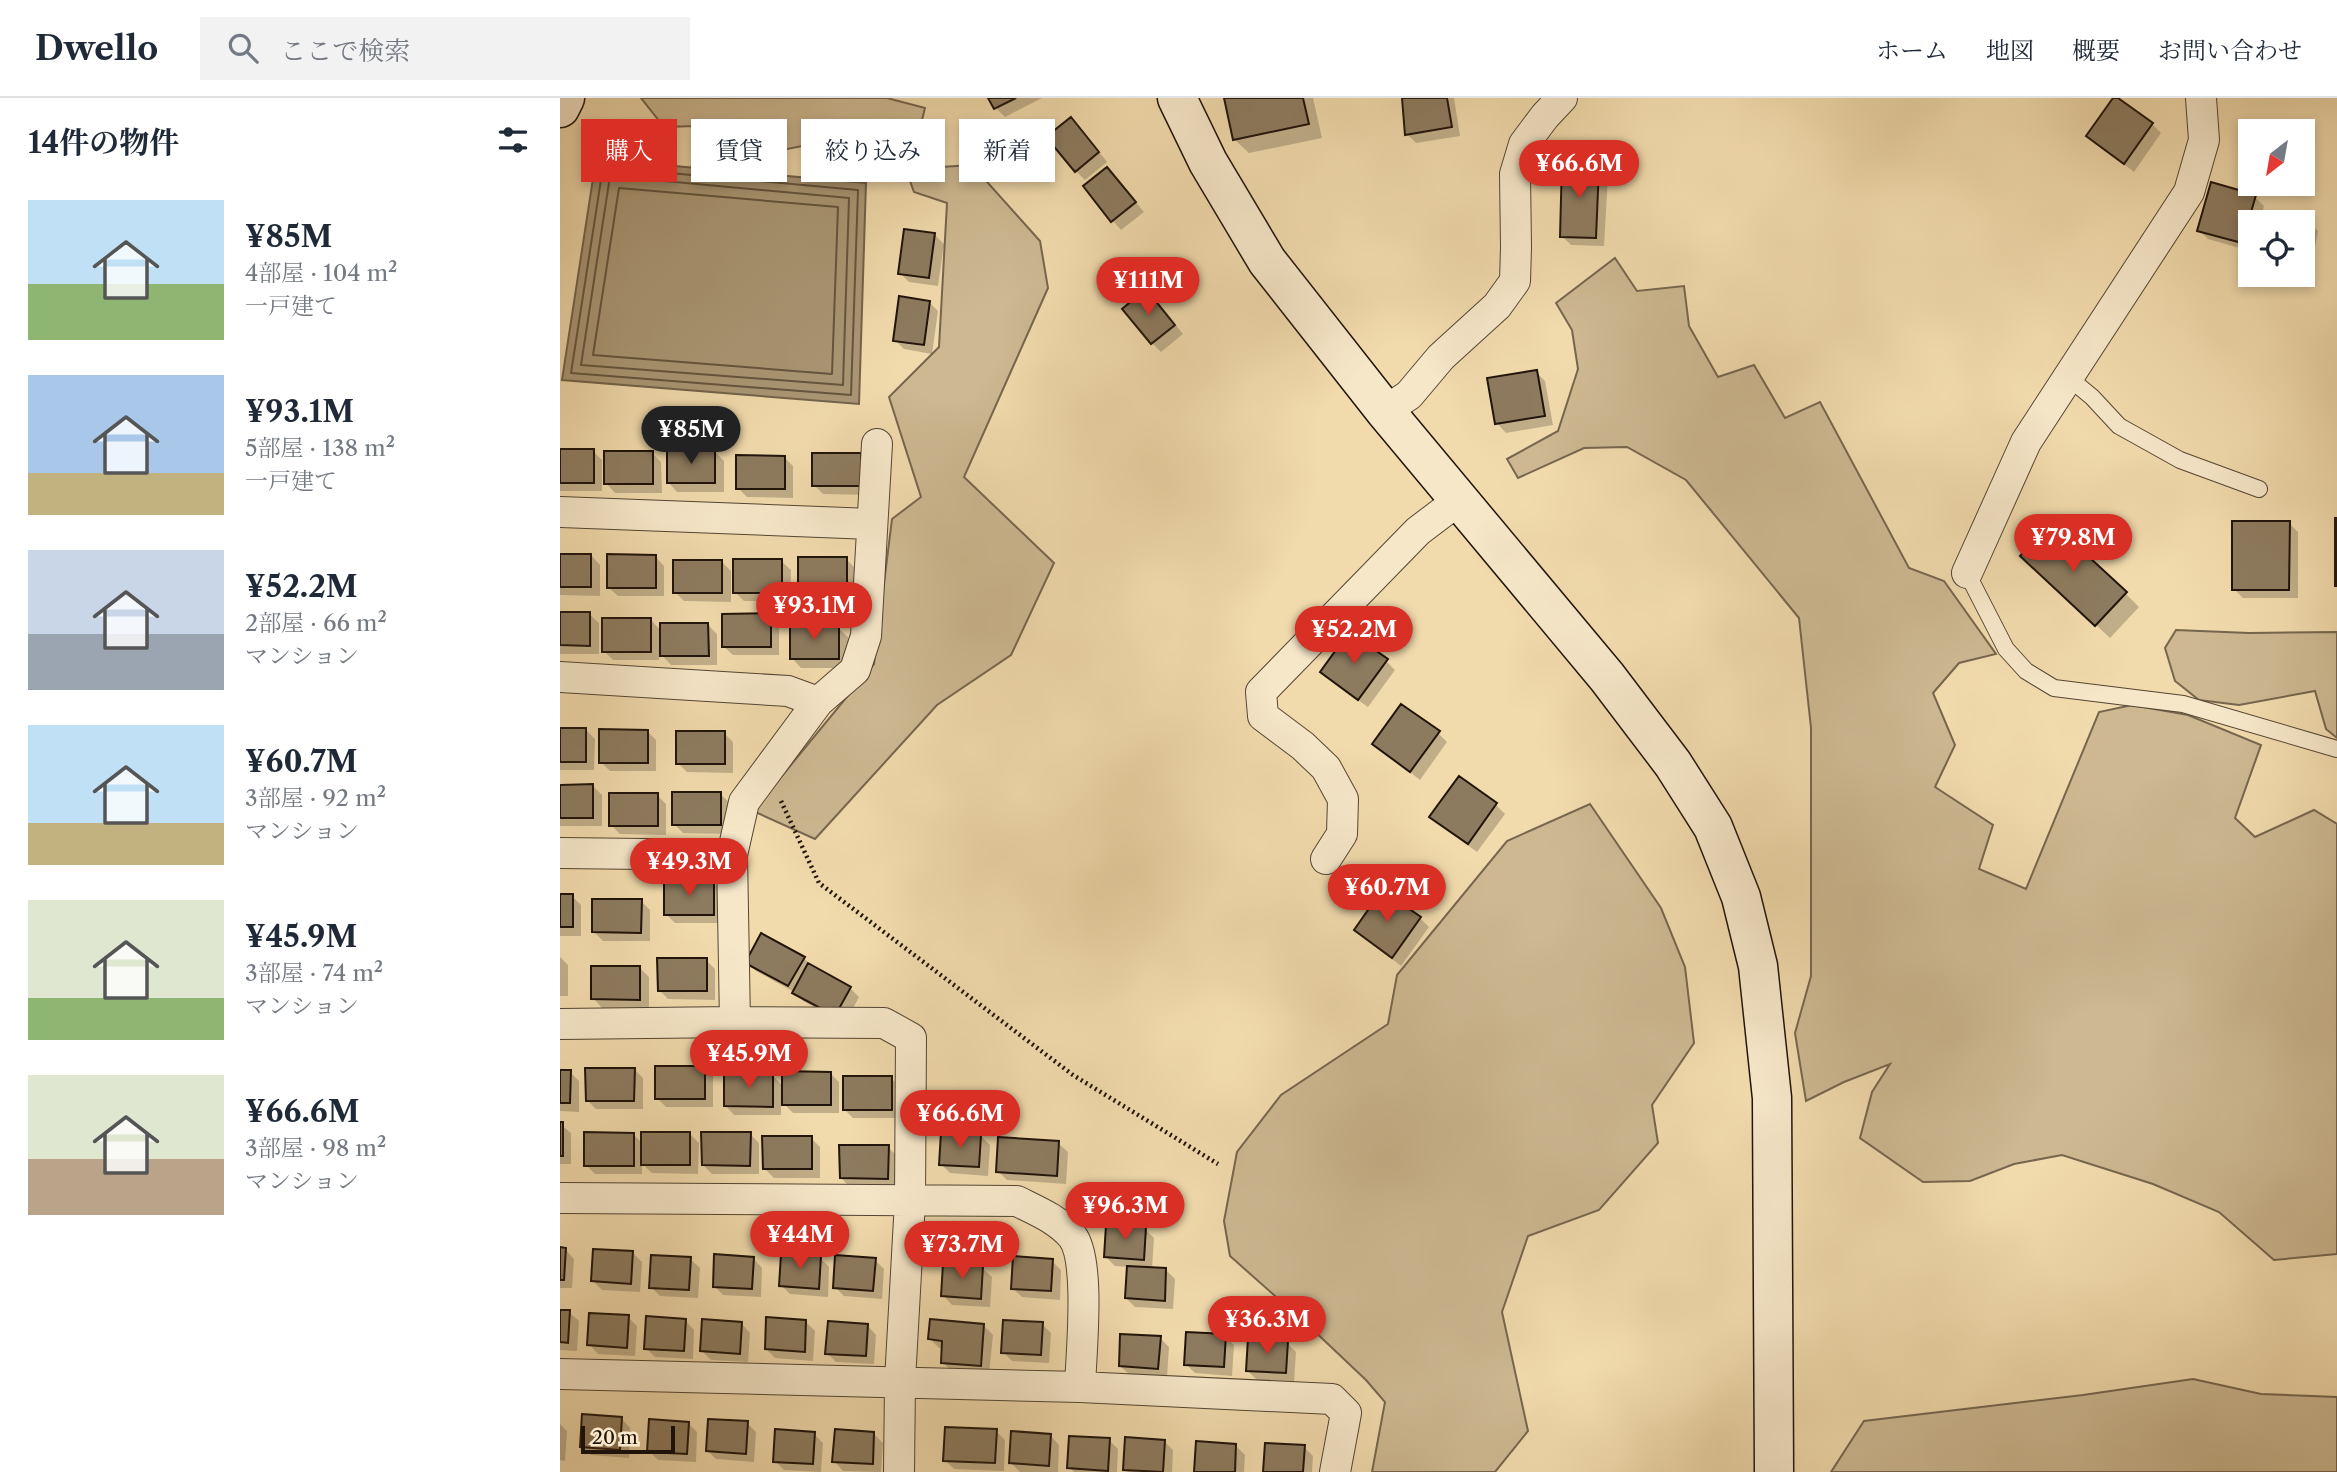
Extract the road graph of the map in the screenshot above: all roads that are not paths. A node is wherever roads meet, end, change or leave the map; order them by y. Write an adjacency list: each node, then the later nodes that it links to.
1 (565, 98): 5 (street)
2 (1177, 98): 7 (street)
3 (1562, 98): 7 (street)
4 (2201, 98): 6 (street)
5 (560, 108)
6 (2069, 378): 9 (lane); 13 (street)
7 (1385, 411): 10 (street)
8 (877, 444): 12 (street)
9 (2259, 489)
10 (1459, 500): 19 (street); 29 (street)
11 (560, 512): 12 (street)
12 (872, 524): 15 (street)
13 (1967, 573): 16 (lane)
14 (560, 677): 15 (street)
15 (818, 702): 18 (street)
16 (2337, 749)
17 (560, 853): 18 (street)
18 (732, 855): 20 (street)
19 (1326, 859)
20 (735, 1022): 21 (street); 23 (street)
21 (560, 1024)
22 (560, 1198): 23 (street)
23 (910, 1201): 25 (street); 26 (street)
24 (560, 1374): 25 (street)
25 (900, 1381): 26 (street); 27 (street)
26 (1080, 1387): 28 (street)
27 (899, 1472)
28 (1335, 1472)
29 (1774, 1472)

